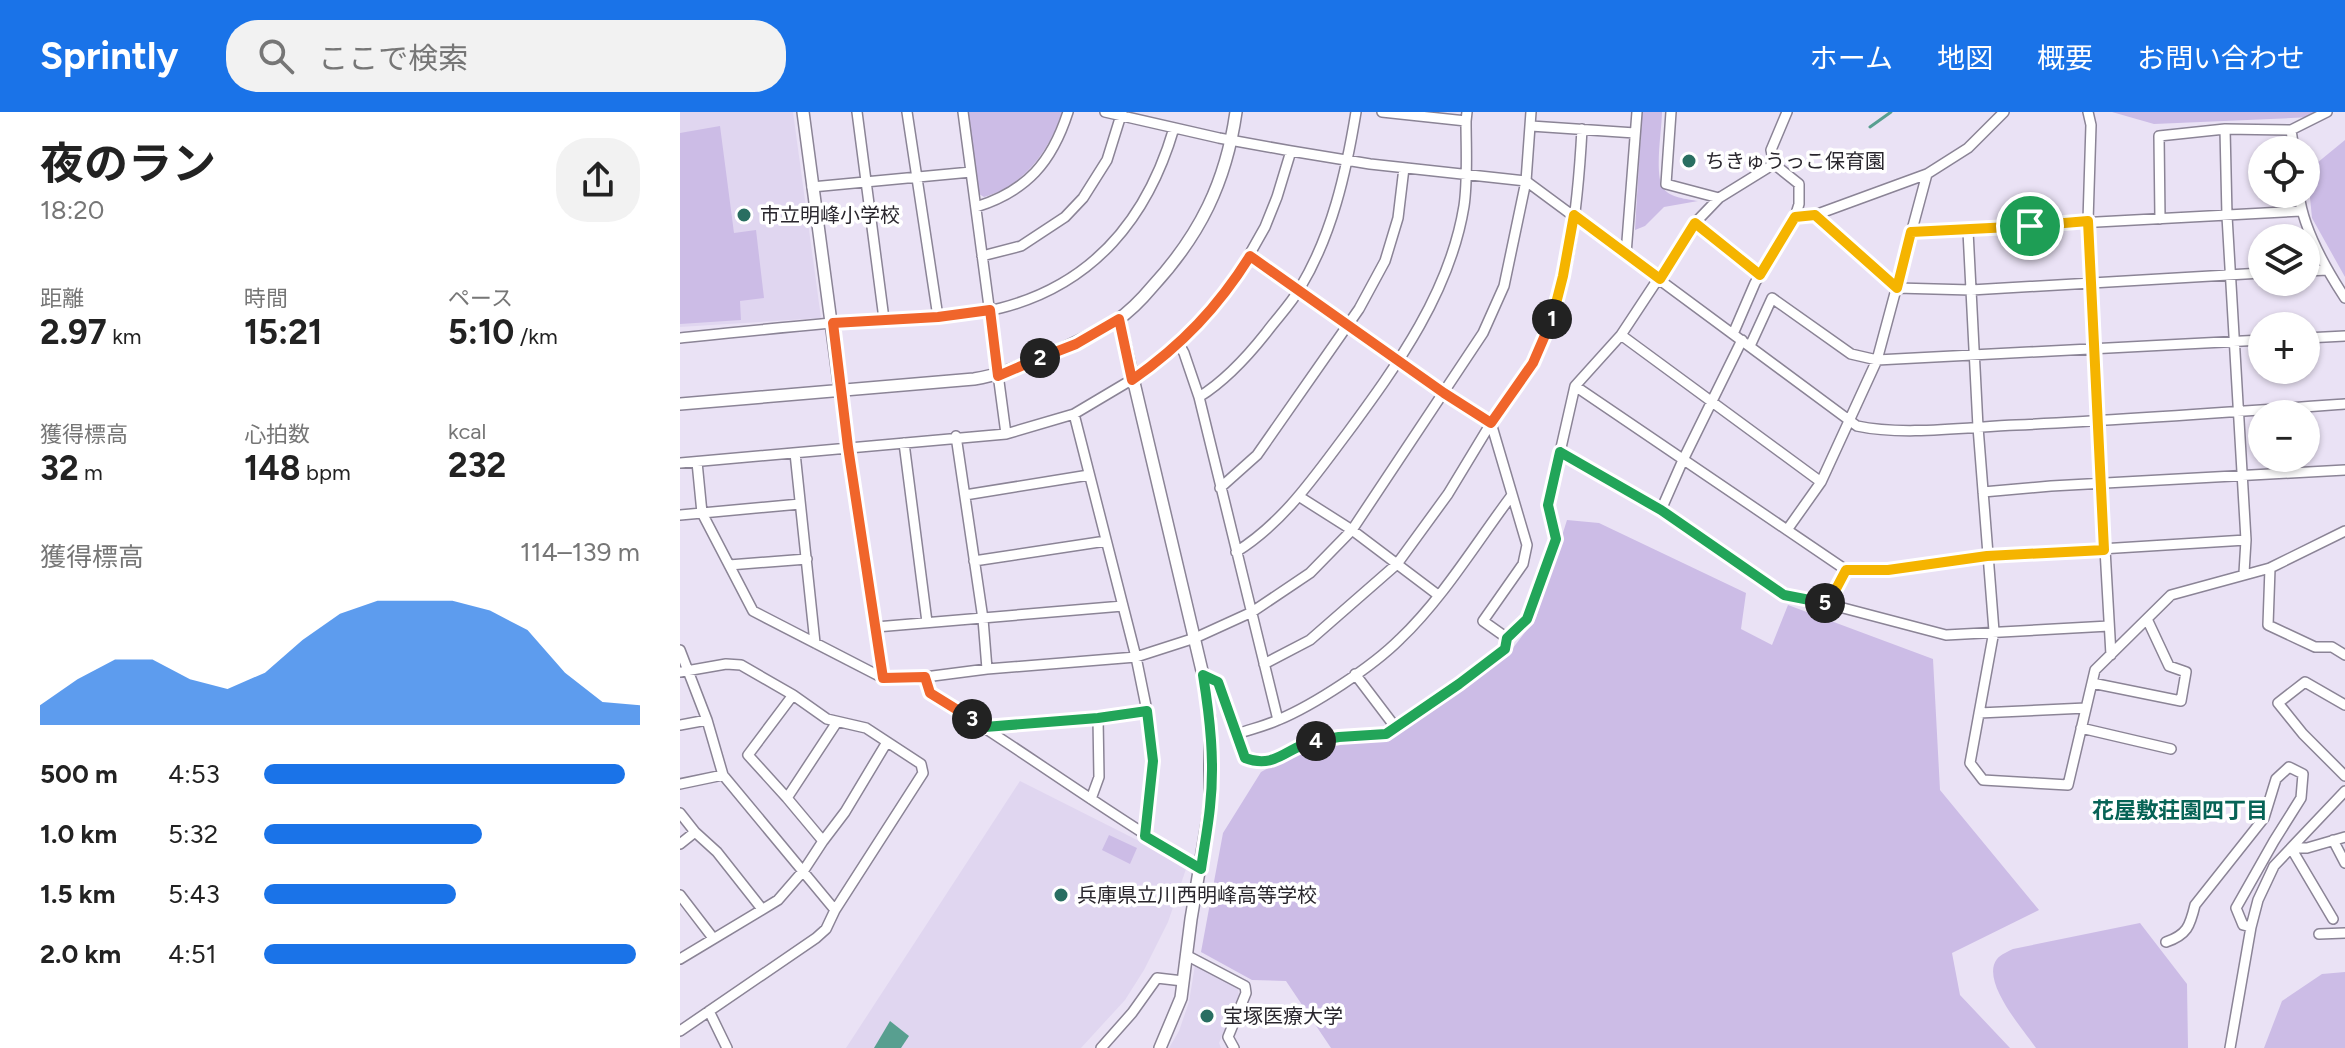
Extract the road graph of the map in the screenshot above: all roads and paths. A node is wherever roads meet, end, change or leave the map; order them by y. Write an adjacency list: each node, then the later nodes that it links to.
1 (803, 112): 37 (street)
2 (857, 112): 36 (street)
3 (907, 112): 34 (street)
4 (963, 112): 31 (street)
5 (1068, 112): 39 (street)
6 (1105, 112): 17 (street)
7 (1236, 112): 26 (street)
8 (1356, 112): 28 (street)
9 (1382, 112): 18 (street)
10 (1531, 112): 19 (street)
11 (1637, 112): 24 (street)
12 (1671, 112): 38 (street)
13 (1787, 112): 29 (street)
14 (2004, 112): 33 (street)
15 (2088, 112): 47 (street)
16 (2327, 112): 23 (street)
17 (1122, 114): 20 (street); 52 (street)
18 (1466, 116): 32 (street)
19 (1531, 126): 21 (street); 35 (street)
20 (1174, 128): 26 (street); 65 (street)
21 (1582, 129): 24 (street); 42 (street)
22 (2225, 129): 23 (street); 44 (street); 46 (street)
23 (2291, 130): 25 (street)
24 (1635, 133): 51 (street)
25 (2292, 136)
26 (1232, 141): 27 (street); 68 (street)
27 (1291, 151): 28 (street); 53 (street)
28 (1348, 160): 30 (street); 62 (street)
29 (1774, 164): 38 (street); 45 (street)
30 (1404, 168): 32 (street); 70 (street)
31 (971, 172): 34 (street); 39 (street)
32 (1465, 174): 35 (street); 81 (street)
33 (1927, 174): 43 (street); 50 (street)
34 (918, 176): 36 (street); 66 (street)
35 (1526, 181): 42 (street); 87 (street)
36 (866, 183): 37 (street); 67 (street)
37 (812, 187): 69 (street)
38 (1719, 198): 48 (street)
39 (976, 207): 52 (street)
40 (2301, 208): 41 (street)
41 (2301, 211): 44 (street); 55 (street)
42 (1574, 215): 51 (street); 96 (street)
43 (1815, 215): 45 (street); 61 (street)
44 (2227, 216): 46 (street); 58 (street)
45 (1795, 217): 57 (street)
46 (2160, 219): 47 (street)
47 (2088, 221): 49 (street); 60 (street)
48 (1695, 223): 57 (street); 59 (street)
49 (1968, 231): 50 (street); 63 (street)
50 (1911, 232): 61 (street)
51 (1626, 254): 59 (street)
52 (982, 256): 65 (street)
53 (1250, 256): 62 (street); 78 (street)
54 (2320, 270): 55 (street)
55 (2328, 270): 64 (street)
56 (2248, 274): 58 (street)
57 (1760, 275): 75 (street)
58 (2230, 275): 60 (street); 77 (street)
59 (1660, 279): 71 (street); 75 (street)
60 (2090, 284): 63 (street); 79 (street)
61 (1897, 288): 63 (street); 82 (street)
62 (1299, 290): 70 (street); 88 (street)
63 (1971, 290): 80 (street)
64 (2345, 298)
65 (990, 310): 66 (street); 83 (street)
66 (938, 317): 67 (street)
67 (884, 319): 69 (street)
68 (1119, 319): 83 (street); 84 (street)
69 (833, 323): 74 (street); 86 (street)
70 (1348, 324): 81 (street); 112 (street)
71 (1621, 335): 85 (street); 89 (street)
72 (2345, 336): 73 (street)
73 (2320, 337)
74 (680, 338)
75 (1742, 340): 82 (street); 89 (street); 95 (street)
76 (2248, 341): 77 (street)
77 (2234, 342): 79 (street); 92 (street)
78 (1179, 344): 84 (street); 88 (street)
79 (2093, 349): 80 (street); 94 (street)
80 (1975, 355): 82 (street); 97 (street)
81 (1399, 360): 87 (street); 116 (street)
82 (1877, 360): 95 (street)
83 (998, 376): 86 (street); 98 (street)
84 (1132, 380): 93 (street); 146 (street)
85 (1575, 386): 102 (street); 104 (street)
86 (840, 390): 90 (street); 101 (street)
87 (1444, 393): 96 (street); 121 (street)
88 (1199, 397): 112 (street)
89 (1713, 403): 104 (street); 110 (street)
90 (680, 404)
91 (2345, 404): 92 (street)
92 (2238, 412): 94 (street); 109 (street)
93 (1074, 414): 98 (street); 108 (street)
94 (2097, 421): 97 (street); 111 (street)
95 (1849, 422): 97 (street); 110 (street)
96 (1491, 423): 115 (street); 131 (street)
97 (1978, 427): 113 (street)
98 (1006, 434): 99 (street)
99 (956, 436): 100 (street); 114 (street)
100 (904, 443): 101 (street); 142 (street)
101 (848, 447): 103 (street); 144 (street)
102 (1560, 452): 118 (street); 147 (street)
103 (795, 453): 105 (street); 117 (street)
104 (1683, 460): 118 (street); 122 (street)
105 (697, 462): 106 (street); 119 (street)
106 (680, 463)
107 (2345, 470): 109 (street)
108 (1089, 475): 114 (street); 125 (street)
109 (2242, 476): 111 (street); 124 (street)
110 (1821, 482): 122 (street)
111 (2100, 484): 113 (street); 126 (street)
112 (1220, 488): 127 (street)
113 (1983, 492): 128 (street)
114 (965, 495): 130 (street)
115 (1512, 495): 136 (street); 147 (street)
116 (1300, 497): 121 (street); 127 (street)
117 (800, 504): 119 (street); 129 (street)
118 (1661, 510): 137 (street)
119 (702, 513): 120 (street); 132 (street)
120 (680, 515)
121 (1352, 530): 131 (street); 139 (street)
122 (1787, 530): 134 (street)
123 (2345, 531): 133 (street)
124 (2246, 540): 126 (street); 135 (street)
125 (1106, 541): 130 (street); 138 (street)
126 (2104, 550): 128 (street); 143 (street)
127 (1236, 552): 139 (street)
128 (1987, 556): 134 (street); 145 (street)
129 (807, 559): 132 (street); 148 (street)
130 (974, 561): 140 (street)
131 (1397, 564): 136 (street); 153 (street)
132 (729, 565): 148 (street)
133 (2270, 568): 135 (street); 151 (street)
134 (1846, 570): 137 (street)
135 (2244, 573): 141 (street)
136 (1438, 595): 156 (street)
137 (1828, 604): 145 (street)
138 (1123, 606): 140 (street); 152 (street)
139 (1252, 612): 146 (street); 153 (street)
140 (983, 619): 142 (street); 154 (street)
141 (2147, 619): 150 (street); 160 (street)
142 (927, 622): 144 (street)
143 (2109, 626): 145 (street); 150 (street)
144 (876, 627): 159 (street)
145 (1994, 631): 165 (street)
146 (1195, 638): 152 (street); 157 (street)
147 (1507, 638): 172 (street)
148 (815, 643): 159 (street)
149 (680, 650): 155 (street)
150 (2111, 655): 160 (street)
151 (2345, 655)
152 (1136, 657): 154 (street); 164 (street)
153 (1264, 664): 168 (street)
154 (987, 669): 158 (street)
155 (684, 672): 161 (street); 167 (street)
156 (1355, 674): 168 (street); 172 (street)
157 (1203, 675): 174 (street); 192 (street)
158 (925, 677): 159 (street); 171 (street)
159 (883, 678)
160 (2092, 683): 163 (street)
161 (793, 695): 169 (street); 181 (street)
162 (2345, 705): 178 (street)
163 (2086, 708): 165 (street); 173 (street)
164 (1147, 711): 166 (street); 185 (street)
165 (1979, 713): 173 (street)
166 (1098, 718): 171 (street); 182 (street)
167 (707, 720): 170 (street); 177 (street)
168 (1278, 720): 174 (street)
169 (837, 722): 175 (street); 181 (street)
170 (680, 725)
171 (985, 727): 182 (street)
172 (1396, 728): 174 (street)
173 (2081, 728): 176 (street)
174 (1237, 734)
175 (887, 742): 188 (street); 196 (street)
176 (2171, 749)
177 (723, 775): 179 (street); 193 (street)
178 (2345, 776)
179 (680, 784)
180 (2345, 791): 190 (street)
181 (787, 798): 188 (street)
182 (1091, 799): 185 (street)
183 (680, 813): 184 (street)
184 (695, 832): 189 (street); 195 (street)
185 (1145, 836): 192 (street)
186 (2345, 837): 187 (street)
187 (2333, 840): 190 (street); 191 (street)
188 (823, 841): 193 (street)
189 (680, 844)
190 (2291, 848): 197 (street); 198 (street)
191 (2345, 863)
192 (1201, 869): 203 (street)
193 (804, 870): 195 (street); 196 (street)
194 (680, 895): 201 (street)
195 (762, 909): 201 (street)
196 (835, 910): 206 (street)
197 (2333, 919)
198 (2251, 927): 202 (street); 212 (street)
199 (2345, 933): 200 (street)
200 (2319, 934)
201 (713, 938): 204 (street)
202 (2166, 942)
203 (1186, 955): 205 (street); 211 (street)
204 (680, 959)
205 (1183, 981): 209 (street); 210 (street)
206 (709, 1011): 207 (street); 208 (street)
207 (680, 1031)
208 (727, 1048)
209 (1101, 1048)
210 (1160, 1048)
211 (1234, 1048)
212 (2230, 1048)

